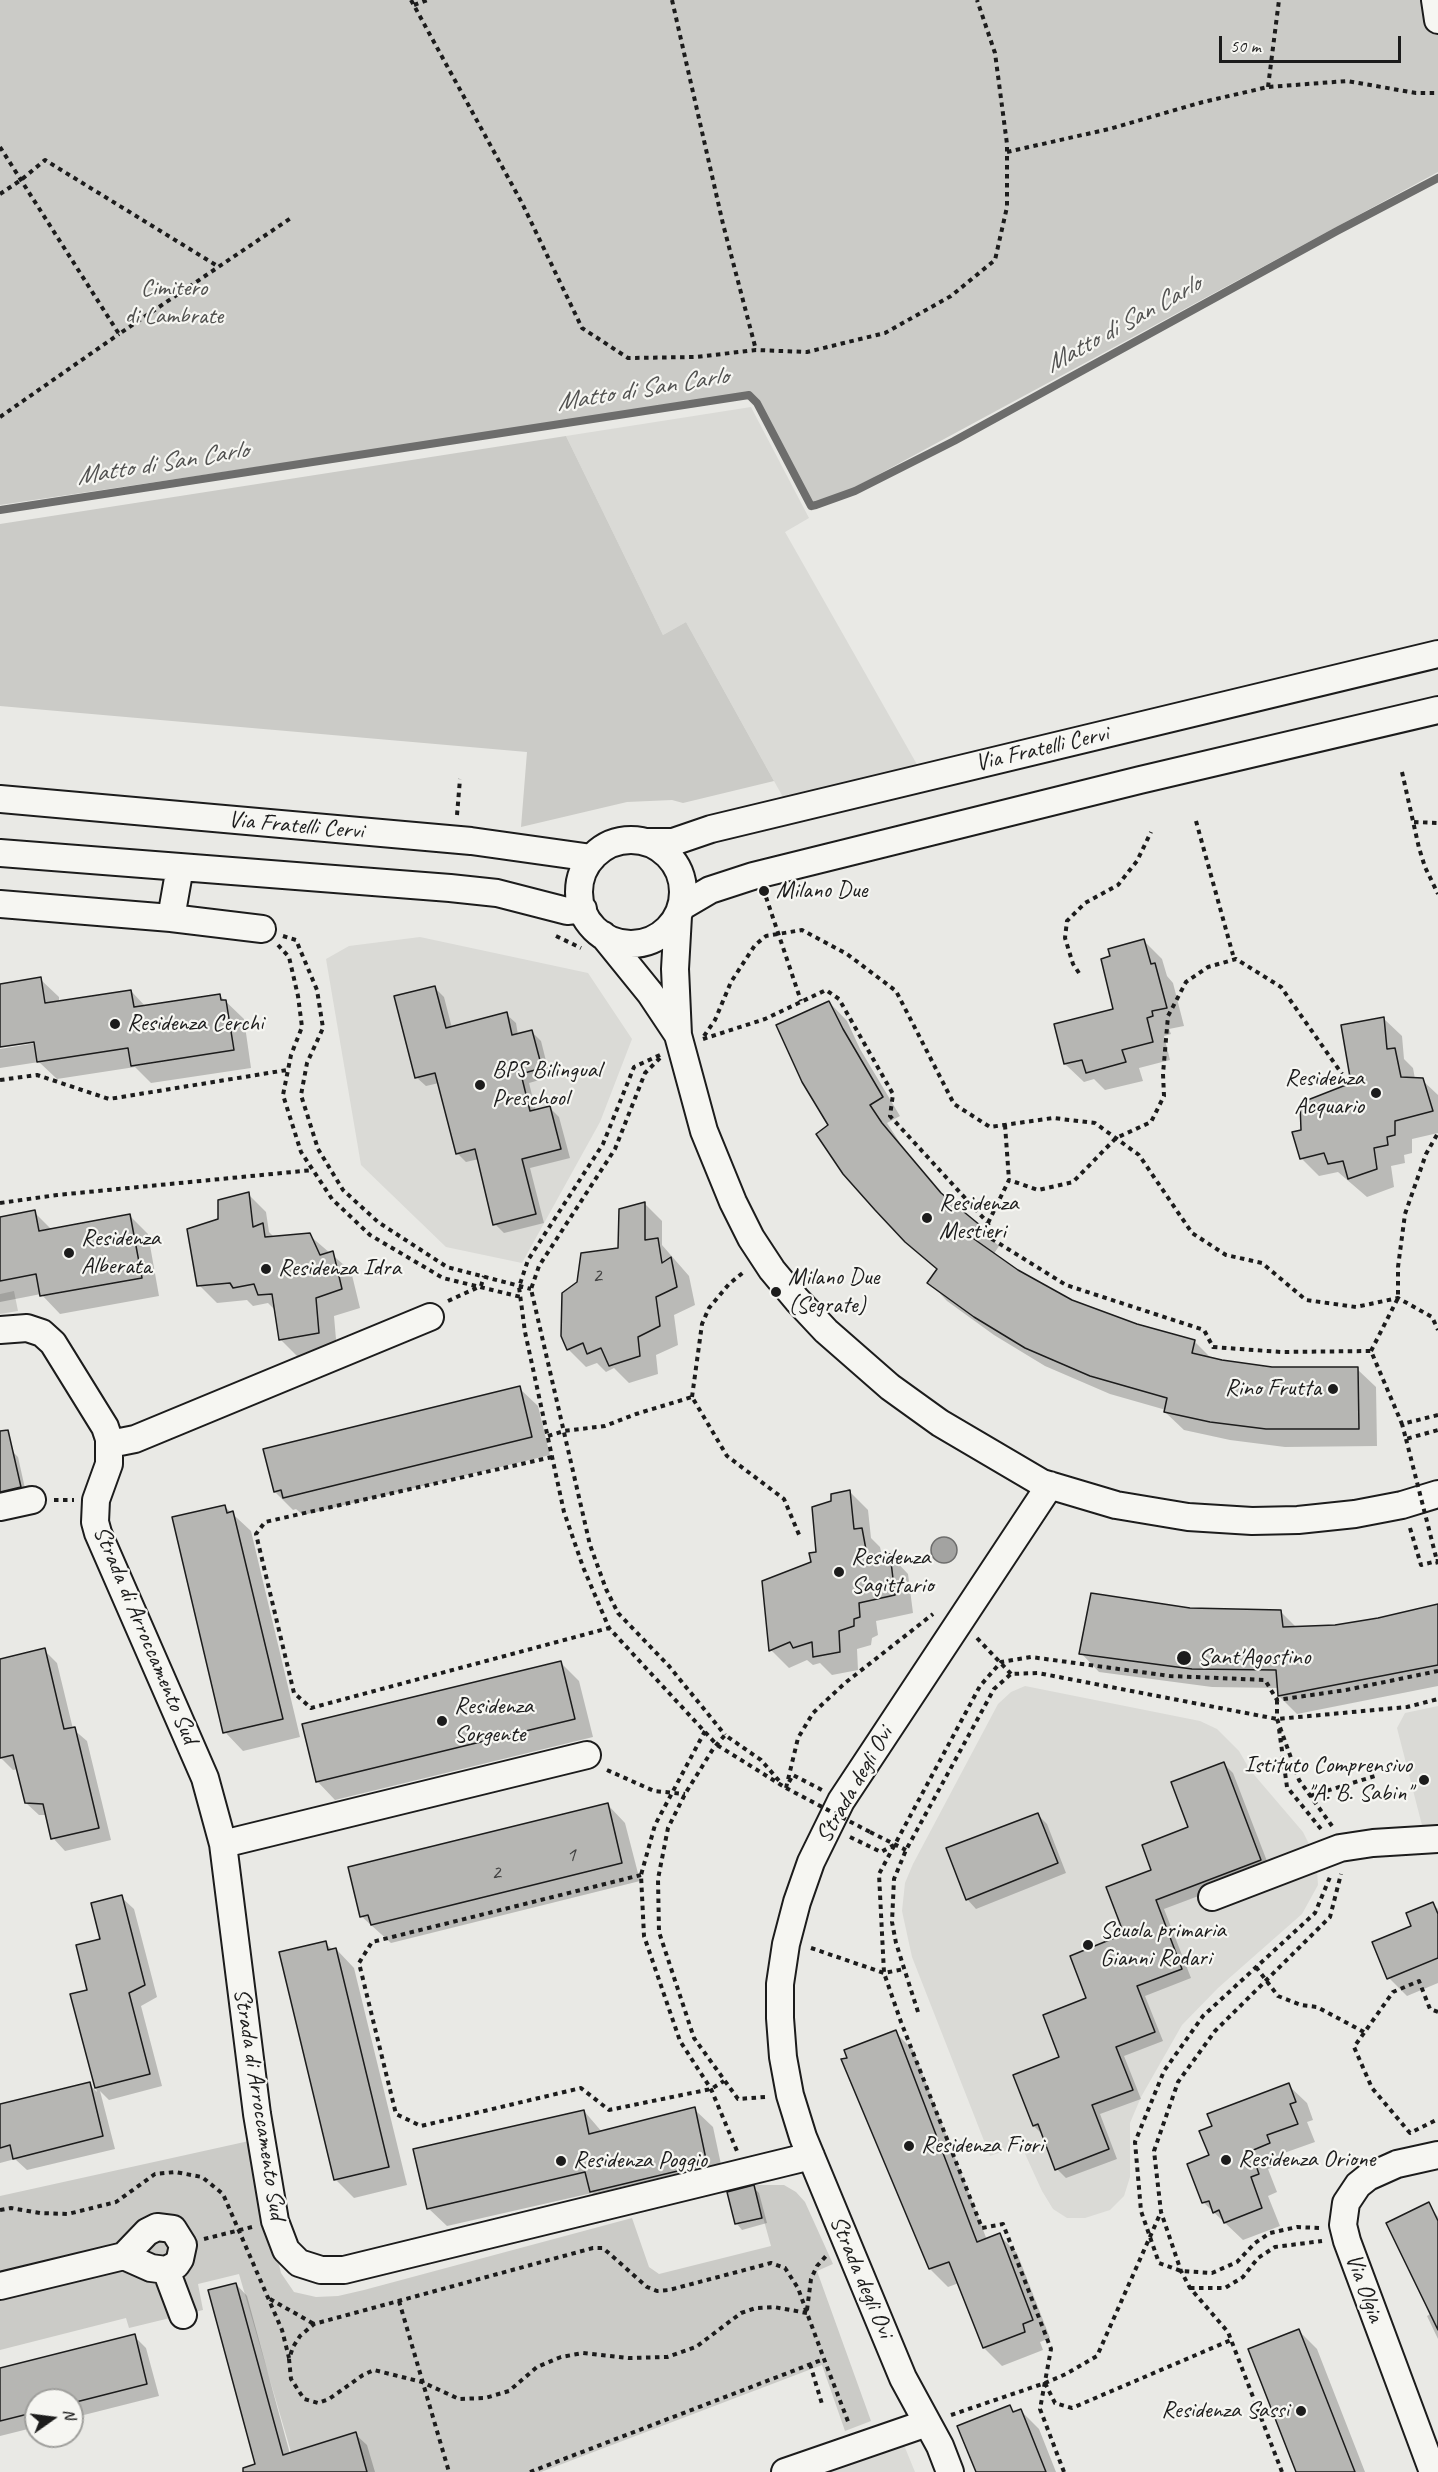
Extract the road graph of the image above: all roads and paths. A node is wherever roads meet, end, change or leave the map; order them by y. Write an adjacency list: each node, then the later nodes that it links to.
1 (411, 0): 7 (path)
2 (428, 0): 7 (path)
3 (672, 0): 18 (path)
4 (977, 0): 12 (path)
5 (1279, 0): 9 (path)
6 (1435, 0): 8 (street)
7 (414, 5): 18 (path)
8 (1438, 20)
9 (1268, 87): 10 (path); 12 (path)
10 (1438, 93)
11 (0, 147): 13 (path)
12 (1007, 152): 18 (path)
13 (21, 180): 14 (path); 16 (path); 17 (path)
14 (0, 194)
15 (291, 218): 16 (path)
16 (219, 267): 17 (path)
17 (119, 334): 19 (path)
18 (756, 350)
19 (0, 417)
20 (1438, 654): 28 (street, Via Fratelli Cervi)
21 (1438, 710): 36 (street)
22 (1402, 772): 25 (path)
23 (0, 799): 30 (street, Via Fratelli Cervi)
24 (1196, 821): 42 (path)
25 (1414, 822): 26 (path); 32 (path)
26 (1438, 823)
27 (1151, 832): 43 (path)
28 (646, 842): 30 (street); 36 (street)
29 (0, 853): 31 (street, Via Fratelli Cervi)
30 (592, 858): 34 (street)
31 (180, 867): 34 (street, Via Fratelli Cervi); 37 (street)
32 (1438, 894)
33 (0, 904): 37 (street)
34 (583, 909): 41 (street)
35 (771, 909): 40 (path)
36 (680, 911): 41 (street); 45 (street)
37 (171, 918): 38 (street)
38 (262, 930): 46 (path); 57 (path)
39 (552, 934): 41 (path)
40 (779, 934): 44 (path); 45 (path); 49 (path)
41 (592, 942): 45 (street)
42 (1233, 954)
43 (1079, 973)
44 (801, 1002): 45 (path); 55 (path)
45 (686, 1040): 59 (path); 60 (path); 76 (street)
46 (287, 1070): 48 (path); 52 (path)
47 (1342, 1074): 51 (path)
48 (0, 1080)
49 (1005, 1125): 51 (path); 53 (path)
50 (1438, 1134): 62 (path)
51 (1116, 1138): 53 (path); 62 (path)
52 (313, 1170): 54 (path); 58 (path)
53 (1009, 1180): 55 (path)
54 (0, 1203)
55 (988, 1223): 66 (path)
56 (743, 1273): 67 (path)
57 (484, 1276): 58 (path); 59 (path)
58 (481, 1286): 61 (path); 63 (path)
59 (519, 1287): 60 (path); 61 (path)
60 (531, 1289): 71 (path)
61 (520, 1297): 72 (path)
62 (1398, 1298): 65 (path); 66 (path)
63 (430, 1317): 74 (street)
64 (0, 1330): 74 (street)
65 (1438, 1330)
66 (1371, 1351): 69 (path)
67 (692, 1397): 71 (path); 82 (path)
68 (1438, 1415): 69 (path)
69 (1402, 1424): 73 (path)
70 (1438, 1430): 73 (path)
71 (564, 1431): 72 (path); 94 (path)
72 (548, 1436): 75 (path)
73 (1406, 1439): 83 (path, bridge)
74 (110, 1442): 79 (street, Strada di Arroccamento Sud)
75 (552, 1457): 85 (path); 85 (path)
76 (1050, 1485): 80 (street); 84 (street, Strada degli Ovi)
77 (1438, 1494): 80 (street)
78 (32, 1500): 79 (path); 81 (street)
79 (96, 1500): 105 (street, Strada di Arroccamento Sud)
80 (1402, 1505): 83 (path)
81 (0, 1507)
82 (800, 1536)
83 (1437, 1563)
84 (960, 1621): 87 (path); 102 (street, Strada degli Ovi)
85 (609, 1628): 93 (path)
86 (906, 1636): 98 (path)
87 (1001, 1662): 89 (path); 91 (path); 106 (path)
88 (1438, 1671): 91 (path)
89 (1011, 1674): 92 (path); 107 (path)
90 (1438, 1699): 92 (path)
91 (1277, 1700): 92 (path)
92 (1277, 1719): 101 (path); 108 (path)
93 (705, 1731): 95 (path); 99 (path)
94 (725, 1735): 95 (path); 98 (path)
95 (717, 1745): 98 (path); 100 (path)
96 (587, 1755): 99 (path); 105 (street)
97 (1375, 1776): 101 (path)
98 (786, 1788): 102 (path); 106 (path, bridge)
99 (671, 1792): 100 (path); 109 (path)
100 (685, 1794): 119 (path)
101 (1310, 1796): 108 (path)
102 (841, 1801): 103 (street, Strada degli Ovi)
103 (828, 1826): 106 (path); 111 (street, Strada degli Ovi)
104 (1438, 1839): 108 (street)
105 (223, 1844): 127 (street, Strada di Arroccamento Sud)
106 (895, 1844): 107 (path); 114 (path)
107 (906, 1850): 113 (path)
108 (1333, 1850): 110 (street); 112 (path); 115 (path)
109 (641, 1875): 120 (path); 120 (path)
110 (1212, 1897)
111 (787, 1939): 114 (path); 121 (street, Strada degli Ovi)
112 (1256, 1967): 115 (path); 129 (path)
113 (904, 1969): 114 (path); 116 (path)
114 (884, 1973): 146 (path)
115 (1268, 1981): 118 (path); 126 (path)
116 (918, 2012)
117 (1438, 2012): 118 (path)
118 (1364, 2032): 122 (path)
119 (724, 2081): 120 (path); 121 (path)
120 (711, 2089): 125 (path)
121 (790, 2096): 124 (street, Strada degli Ovi)
122 (1438, 2119)
123 (1438, 2155): 128 (street, Via Olgia)
124 (811, 2156): 125 (street, Strada di Arroccamento Sud); 130 (street, Strada degli Ovi)
125 (746, 2172): 127 (street, Strada di Arroccamento Sud)
126 (1161, 2212): 129 (path); 134 (path)
127 (275, 2221): 131 (path)
128 (1345, 2233): 134 (path); 136 (path); 156 (street, Via Olgia)
129 (1150, 2238): 134 (path); 146 (path)
130 (845, 2239): 139 (path); 148 (street, Strada degli Ovi)
131 (183, 2244): 132 (street); 133 (street)
132 (124, 2256): 133 (street); 135 (street)
133 (166, 2270): 140 (street)
134 (1181, 2271): 136 (path)
135 (0, 2286)
136 (1190, 2288): 142 (path)
137 (269, 2299): 141 (path)
138 (399, 2301): 139 (path); 141 (path); 145 (path)
139 (807, 2313): 143 (path); 145 (path)
140 (183, 2315)
141 (314, 2324): 145 (path)
142 (1231, 2340): 146 (path); 155 (path)
143 (825, 2359): 144 (path); 149 (path)
144 (810, 2364): 147 (path); 151 (path)
145 (422, 2382): 150 (path)
146 (1045, 2383): 148 (path); 154 (path)
147 (822, 2404)
148 (927, 2423): 149 (street); 153 (street)
149 (857, 2447): 152 (street)
150 (449, 2472)
151 (530, 2472)
152 (785, 2472)
153 (950, 2472)
154 (1064, 2472)
155 (1282, 2472)
156 (1433, 2472)

